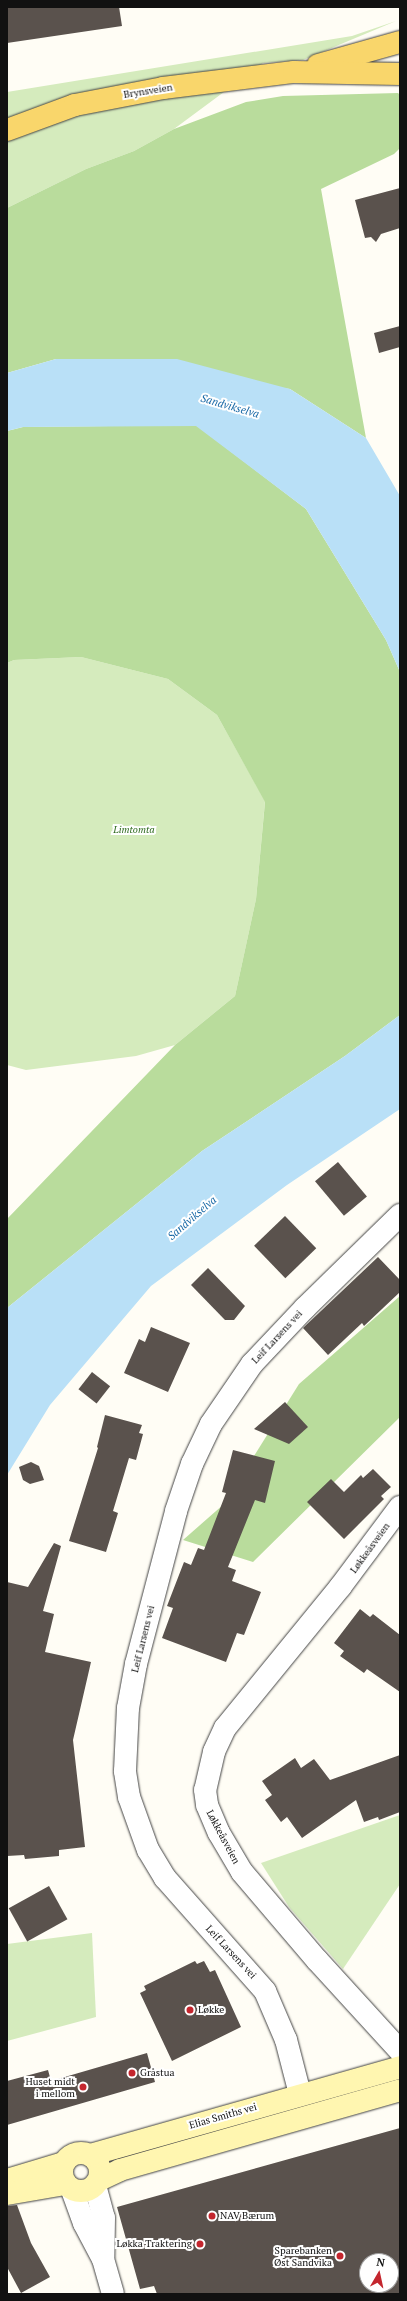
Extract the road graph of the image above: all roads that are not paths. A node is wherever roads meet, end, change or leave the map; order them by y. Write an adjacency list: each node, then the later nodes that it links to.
1 (400, 42): 2 (main road, Brynsveien)
2 (294, 72): 3 (main road, Brynsveien); 4 (main road, Brynsveien)
3 (400, 74)
4 (7, 130)
5 (400, 1216): 10 (street, Leif Larsens vei)
6 (400, 1507): 7 (street, Løkkeåsveien)
7 (400, 2051)
8 (400, 2067): 10 (main road, Elias Smiths vei)
9 (400, 2090): 14 (main road)
10 (300, 2094): 11 (main road, Elias Smiths vei)
11 (90, 2155): 12 (main road); 14 (main road)
12 (67, 2179): 13 (main road); 14 (main road); 15 (main road); 16 (street)
13 (7, 2180)
14 (97, 2182): 16 (street)
15 (7, 2194)
16 (103, 2259): 17 (street)
17 (113, 2294)

